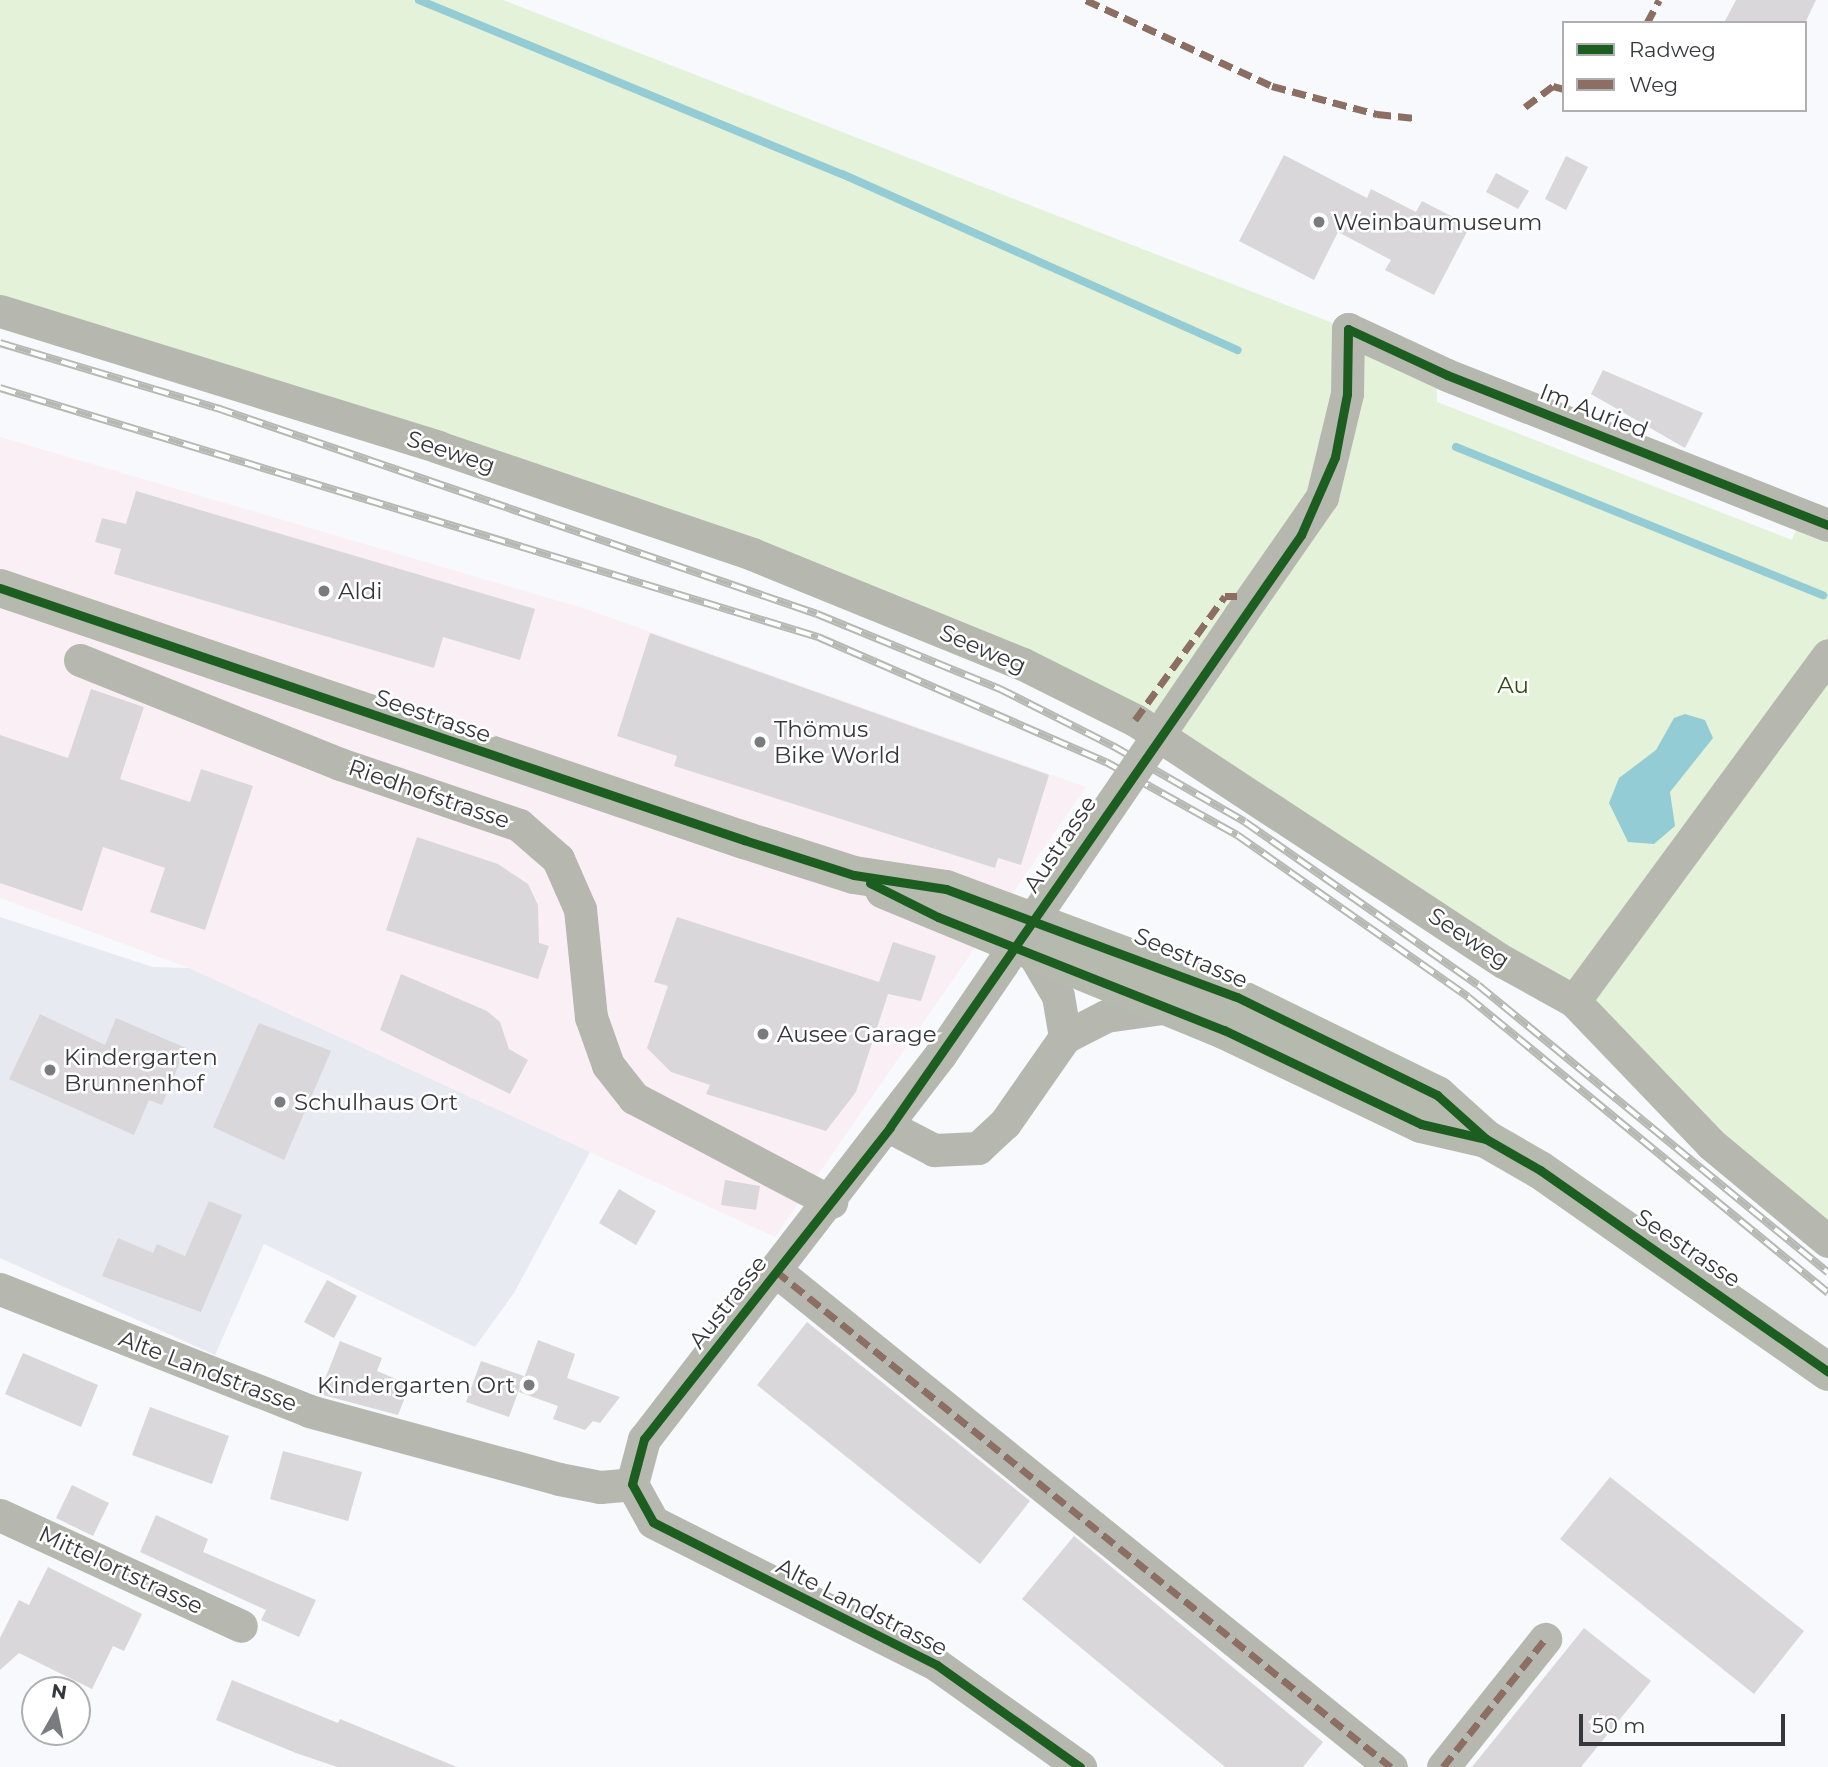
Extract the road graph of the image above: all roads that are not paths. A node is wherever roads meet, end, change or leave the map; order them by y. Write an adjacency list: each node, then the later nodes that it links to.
1 (0, 311): 9 (street, Seeweg)
2 (1349, 328): 3 (street, Im Auried); 12 (street, Austrasse, bridge)
3 (1828, 525)
4 (0, 588): 7 (main road, Seestrasse)
5 (1828, 655): 9 (street)
6 (80, 660): 14 (street, Riedhofstrasse)
7 (854, 875): 8 (main road, Seestrasse); 13 (main road, Seestrasse)
8 (1031, 950): 10 (main road, Seestrasse); 11 (street)
9 (1574, 1001): 15 (street, Seeweg)
10 (1169, 1007): 11 (street); 13 (main road, Seestrasse)
11 (1065, 1037): 12 (street)
12 (890, 1127): 14 (street, Austrasse)
13 (1486, 1139): 18 (main road, Seestrasse)
14 (831, 1202): 16 (street, Austrasse)
15 (1828, 1241)
16 (776, 1271): 19 (street, Austrasse); 24 (street)
17 (0, 1289): 19 (street, Alte Landstrasse)
18 (1828, 1372)
19 (632, 1484): 23 (street, Alte Landstrasse)
20 (0, 1515): 21 (street, Mittelortstrasse)
21 (241, 1626)
22 (1545, 1639): 25 (street)
23 (1080, 1767)
24 (1391, 1767)
25 (1443, 1767)

